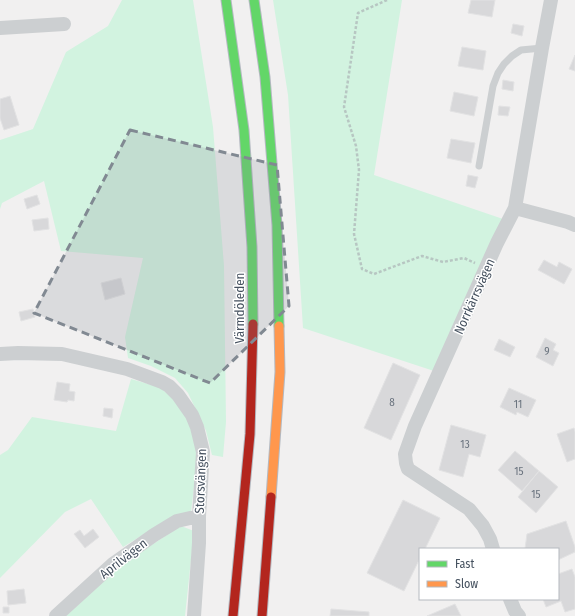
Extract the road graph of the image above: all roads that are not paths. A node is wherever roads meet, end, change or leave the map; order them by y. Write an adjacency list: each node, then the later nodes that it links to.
1 (226, 0): 16 (highway, Värmdöleden)
2 (254, 0): 17 (highway)
3 (551, 0): 6 (street, Norrkärrsvägen)
4 (64, 24): 5 (street)
5 (0, 28)
6 (542, 48): 7 (lane); 8 (street, Norrkärrsvägen)
7 (479, 166)
8 (515, 208): 9 (street); 12 (street, Norrkärrsvägen)
9 (575, 225)
10 (0, 354): 11 (street, Storsvängen)
11 (199, 516): 14 (street, Aprilvägen); 15 (street, Storsvängen)
12 (493, 548)
13 (510, 600): 18 (street)
14 (56, 616)
15 (194, 616)
16 (233, 616)
17 (262, 616)
18 (519, 616)

